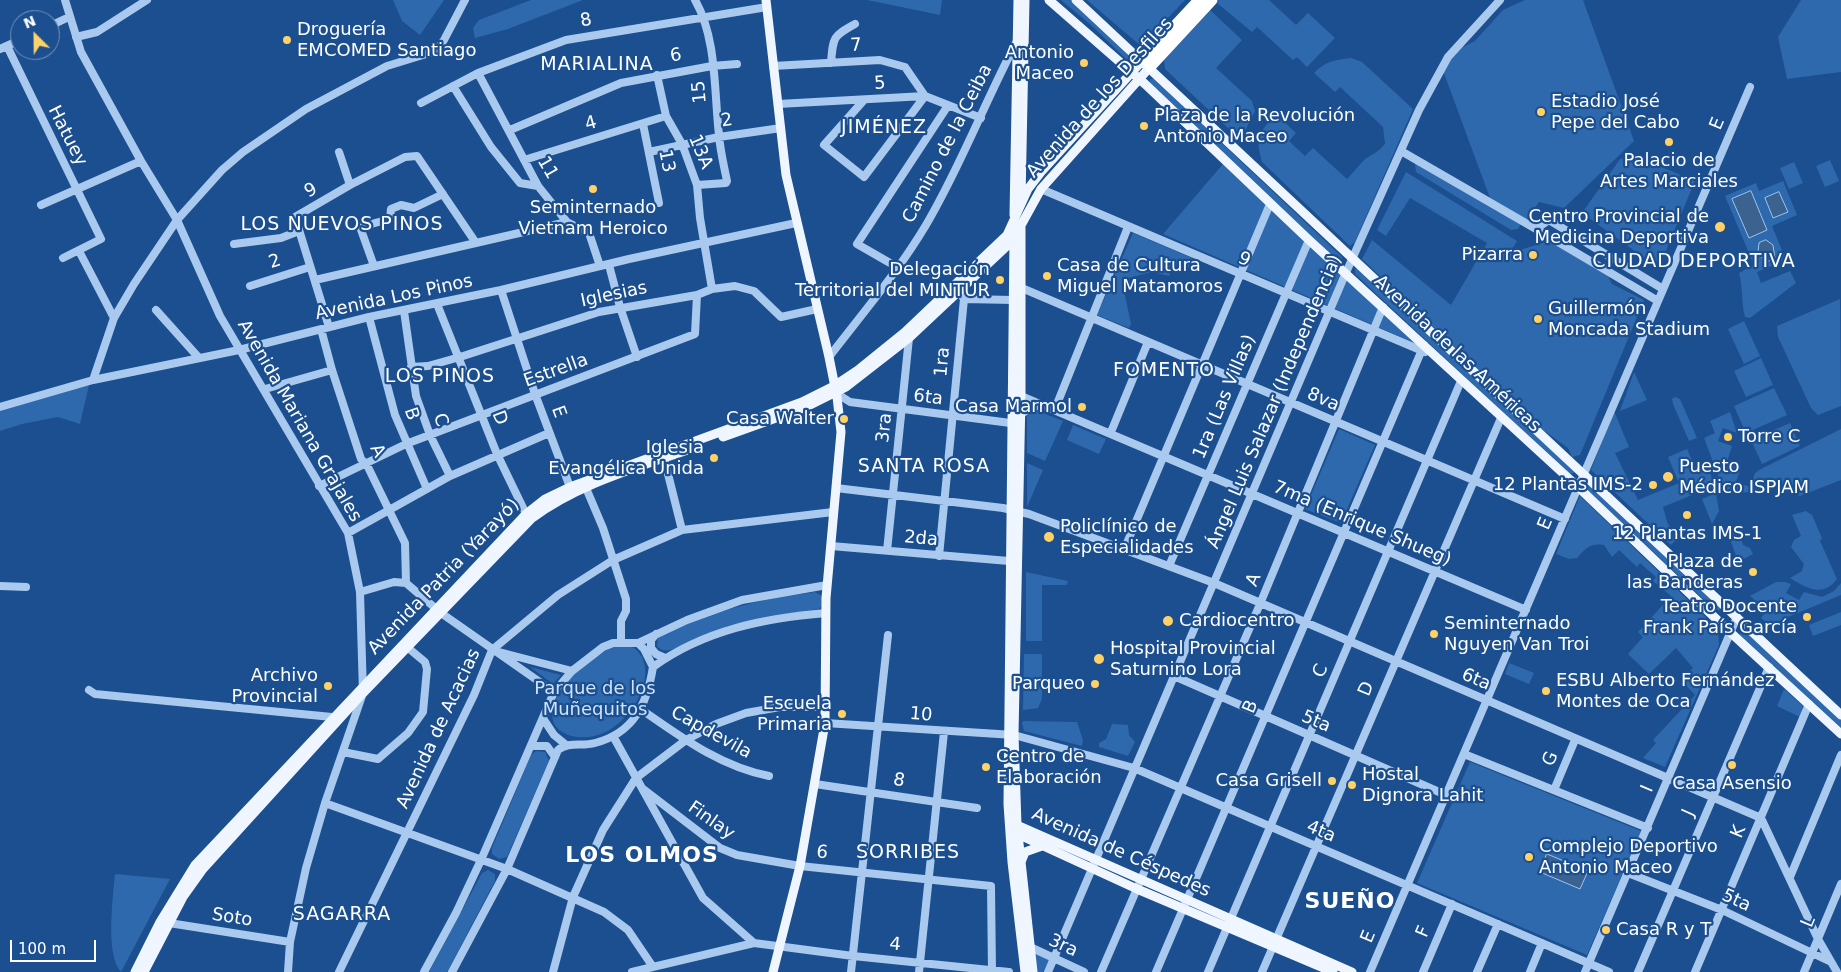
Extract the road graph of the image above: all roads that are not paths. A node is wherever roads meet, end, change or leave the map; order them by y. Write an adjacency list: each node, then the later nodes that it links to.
1 (65, 0): 13 (street, Avenida Mariana Grajales)
2 (147, 0): 16 (street)
3 (465, 0): 59 (street)
4 (695, 0): 12 (street, 15)
5 (1024, 0): 17 (main road); 48 (main road)
6 (1049, 0): 24 (main road, Avenida de las Américas)
7 (1076, 0): 21 (main road, Avenida de las Américas)
8 (1199, 0): 21 (highway, Avenida de los Desfiles)
9 (1212, 0): 21 (highway, Avenida de los Desfiles)
10 (1500, 0): 42 (street, Ángel Luis Salazar (Independencia))
11 (766, 4): 12 (street, 8); 23 (main road)
12 (704, 16): 22 (street, 15); 25 (street, 8)
13 (69, 17): 14 (street); 16 (street, Avenida Mariana Grajales)
14 (60, 21)
15 (855, 24): 19 (street)
16 (76, 38): 46 (street, Avenida Mariana Grajales)
17 (1018, 39): 36 (street, Camino de la Ceiba); 61 (main road)
18 (4, 47): 53 (street, Hatuey)
19 (831, 63): 23 (street, 7); 30 (street, 7)
20 (737, 64): 22 (street, 6)
21 (1146, 64): 24 (main road, Avenida de los Desfiles); 27 (main road, Avenida de los Desfiles); 73 (main road, Avenida de las Américas)
22 (712, 66): 26 (street, 6); 40 (street, 15)
23 (773, 66): 33 (main road)
24 (1132, 72): 27 (main road, Avenida de las Américas); 47 (main road, Avenida de los Desfiles)
25 (478, 73): 28 (street, 8); 39 (street, 11)
26 (657, 75): 35 (street, 13A); 39 (street, 6)
27 (1140, 80): 52 (main road, Avenida de los Desfiles); 57 (main road, Avenida de las Américas)
28 (453, 86): 32 (street, 8); 51 (street)
29 (1750, 87): 87 (street, E)
30 (925, 96): 31 (street, 5); 31 (street); 34 (street)
31 (864, 100): 33 (street, 5)
32 (422, 103)
33 (778, 104): 38 (main road)
34 (947, 107): 36 (street); 79 (street)
35 (666, 116): 37 (street, 4); 41 (street, 13A)
36 (981, 118): 79 (street, Camino de la Ceiba)
37 (643, 124): 44 (street, 13); 45 (street, 4)
38 (781, 128): 40 (street, 2); 62 (main road)
39 (510, 130): 45 (street, 11)
40 (719, 137): 41 (street, 2); 50 (street, 15)
41 (682, 144): 44 (street, 2); 50 (street, 13A)
42 (1401, 151): 64 (street); 73 (street, Ángel Luis Salazar (Independencia))
43 (339, 152): 49 (street)
44 (649, 152): 55 (street, 13)
45 (524, 160): 51 (street, 11)
46 (141, 162): 53 (street); 59 (street, Avenida Mariana Grajales)
47 (1041, 172): 48 (main road); 56 (main road, Avenida de los Desfiles)
48 (1021, 173): 56 (main road)
49 (350, 185): 54 (street, 9); 65 (street, 9)
50 (697, 185): 69 (street, 13A)
51 (538, 186): 60 (street, 11)
52 (1041, 188): 61 (main road, Avenida de los Desfiles); 63 (street, 9)
53 (78, 190): 58 (street); 71 (street, Hatuey)
54 (443, 194): 68 (street); 76 (street)
55 (659, 203)
56 (1021, 203): 61 (main road)
57 (1270, 204): 67 (main road, Avenida de las Américas); 82 (street)
58 (40, 206)
59 (177, 220): 102 (street); 110 (street, Avenida Mariana Grajales)
60 (567, 222): 68 (street); 77 (street, 11)
61 (1018, 222): 66 (main road); 85 (main road); 122 (main road, Avenida Patria (Yarayó))
62 (796, 223): 69 (street, Avenida Los Pinos); 97 (main road)
63 (1128, 227): 82 (street, 9); 103 (street)
64 (1536, 229): 87 (street); 93 (street)
65 (299, 231): 70 (street); 78 (street)
66 (1014, 238): 72 (main road, Avenida Patria (Yarayó)); 80 (main road)
67 (1309, 240): 81 (main road, Avenida de las Américas); 89 (street, 1ra (Las Villas))
68 (476, 243): 76 (street)
69 (706, 243): 75 (street, Avenida Los Pinos); 86 (street)
70 (234, 244)
71 (79, 251): 74 (street); 102 (street)
72 (999, 254): 80 (main road); 91 (main road, Avenida Patria (Yarayó))
73 (1353, 257): 81 (street, Ángel Luis Salazar (Independencia)); 147 (main road, Avenida de las Américas)
74 (63, 258)
75 (608, 265): 77 (street, Avenida Los Pinos); 95 (street)
76 (374, 266): 83 (street)
77 (600, 266): 88 (street, Avenida Los Pinos)
78 (310, 267): 83 (street); 84 (street, 2)
79 (897, 267): 113 (street, Camino de la Ceiba)
80 (1014, 268): 85 (main road)
81 (1346, 273): 96 (main road, Avenida de las Américas); 100 (street, Ángel Luis Salazar (Independencia))
82 (1240, 274): 89 (street, 9); 115 (street)
83 (315, 280): 104 (street)
84 (250, 286)
85 (1017, 286): 92 (main road); 103 (street, 8va); 124 (main road)
86 (712, 289): 90 (street, Iglesias); 97 (street, Iglesias)
87 (1663, 289): 93 (street, E)
88 (501, 290): 94 (street, Avenida Los Pinos); 106 (street, E)
89 (1286, 294): 100 (street, 9); 120 (street, 1ra (Las Villas))
90 (697, 295): 95 (street, Iglesias); 112 (street, Estrella)
91 (961, 295): 92 (street); 107 (main road, Avenida Patria (Yarayó)); 132 (street, 1ra)
92 (1013, 300): 134 (main road)
93 (1658, 301): 147 (street, E)
94 (437, 304): 99 (street, Avenida Los Pinos); 111 (street, D)
95 (620, 307): 106 (street, Iglesias); 112 (street)
96 (1383, 307): 105 (street, A); 109 (main road, Avenida de las Américas)
97 (817, 309): 113 (main road)
98 (156, 310): 114 (street)
99 (404, 311): 101 (street, Avenida Los Pinos); 116 (street, C)
100 (1329, 311): 105 (street, 9); 126 (street, Ángel Luis Salazar (Independencia))
101 (369, 317): 104 (street, Avenida Los Pinos); 140 (street, B)
102 (114, 318): 118 (street)
103 (1091, 318): 108 (street, 8va); 128 (street)
104 (325, 328): 110 (street, Avenida Los Pinos); 117 (street, A)
105 (1375, 330): 109 (street, 9); 135 (street, A)
106 (518, 337): 111 (street, Iglesias); 123 (street, E)
107 (909, 338): 122 (main road, Avenida Patria (Yarayó)); 130 (street, 3ra)
108 (1148, 342): 115 (street, 8va); 136 (street)
109 (1423, 348): 119 (main road, Avenida de las Américas); 139 (street, B)
110 (240, 350): 114 (street, Avenida Los Pinos); 121 (street, Avenida Mariana Grajales)
111 (460, 357): 116 (street, Iglesias); 131 (street, D)
112 (637, 357): 123 (street, Estrella)
113 (829, 357): 122 (main road)
114 (199, 358): 118 (street, Avenida Los Pinos)
115 (1202, 365): 120 (street, 8va); 142 (street)
116 (412, 367): 138 (street, C)
117 (332, 370): 121 (street); 145 (street, A)
118 (93, 380): 127 (street, Avenida Los Pinos)
119 (1461, 381): 133 (main road, Avenida de las Américas); 144 (street, C)
120 (1247, 384): 126 (street, 8va); 148 (street, 1ra (Las Villas))
121 (265, 389): 151 (street, Avenida Mariana Grajales)
122 (835, 390): 125 (main road, Avenida Patria (Yarayó)); 129 (main road); 130 (street, 6ta); 146 (main road, Avenida Patria (Yarayó))
123 (535, 394): 131 (street, Estrella); 137 (street, E)
124 (1020, 396): 128 (street, 7ma (Enrique Shueg)); 134 (main road)
125 (818, 401): 129 (main road); 143 (main road, Avenida Patria (Yarayó))
126 (1290, 402): 135 (street, 8va); 157 (street, Ángel Luis Salazar (Independencia))
127 (0, 407)
128 (1052, 407): 134 (street); 136 (street, 7ma (Enrique Shueg))
129 (839, 409): 155 (main road)
130 (902, 409): 132 (street, 6ta); 158 (street, 3ra)
131 (481, 415): 138 (street, Estrella); 141 (street, D)
132 (953, 416): 134 (street, 6ta); 159 (street, 1ra)
133 (1501, 418): 150 (street, D); 153 (main road, Avenida de las Américas)
134 (1017, 421): 161 (main road)
135 (1335, 422): 139 (street, 8va); 163 (street, A)
136 (1111, 432): 142 (street, 7ma (Enrique Shueg))
137 (549, 433): 141 (street); 152 (street, E)
138 (430, 435): 140 (street, Estrella); 149 (street, C)
139 (1382, 441): 144 (street, 8va); 167 (street, B)
140 (406, 444): 145 (street, Estrella); 156 (street, B)
141 (497, 454): 149 (street); 164 (street, D)
142 (1164, 456): 148 (street, 7ma (Enrique Shueg)); 170 (street)
143 (664, 458): 146 (main road, Avenida Patria (Yarayó)); 166 (street)
144 (1428, 461): 150 (street, 8va); 172 (street, C)
145 (367, 465): 151 (street, Estrella); 160 (street, A)
146 (628, 468): 152 (main road, Avenida Patria (Yarayó)); 154 (main road, Avenida Patria (Yarayó))
147 (1584, 474): 153 (street, E); 188 (main road, Avenida de las Américas)
148 (1208, 475): 157 (street, 7ma (Enrique Shueg)); 176 (street, 1ra (Las Villas))
149 (450, 476): 156 (street)
150 (1474, 480): 165 (street, 8va); 177 (street, D)
151 (319, 486): 168 (street, Avenida Mariana Grajales)
152 (570, 487): 164 (main road, Avenida Patria (Yarayó))
153 (1578, 487): 165 (street, E); 191 (main road, Avenida de las Américas)
154 (586, 488): 174 (street); 186 (main road, Avenida Patria (Yarayó))
155 (836, 488): 158 (street); 162 (main road)
156 (427, 489): 160 (street)
157 (1252, 493): 163 (street, 7ma (Enrique Shueg)); 179 (street, Ángel Luis Salazar (Independencia))
158 (893, 495): 159 (street); 171 (street, 3ra)
159 (945, 501): 161 (street); 173 (street, 1ra)
160 (389, 510): 168 (street); 178 (street, A)
161 (1014, 510): 170 (street, 6ta); 175 (main road); 222 (main road)
162 (833, 512): 166 (street, Avenida de Acacias); 169 (main road)
163 (1298, 513): 167 (street, 7ma (Enrique Shueg)); 184 (street, A)
164 (526, 514): 186 (main road, Avenida Patria (Yarayó))
165 (1565, 519): 185 (street, E)
166 (682, 530): 174 (street, Avenida de Acacias)
167 (1343, 532): 172 (street, 7ma (Enrique Shueg)); 189 (street, B)
168 (348, 533): 183 (street, Avenida Mariana Grajales)
169 (831, 546): 171 (street, 2da); 180 (main road)
170 (1124, 550): 176 (street, 6ta)
171 (888, 551): 173 (street, 2da)
172 (1389, 551): 177 (street, 7ma (Enrique Shueg)); 193 (street, C)
173 (939, 556): 175 (street, 2da)
174 (613, 560): 194 (street); 197 (street, Avenida de Acacias)
175 (1009, 562): 222 (main road)
176 (1169, 566): 179 (street, 6ta)
177 (1434, 571): 185 (street, 7ma (Enrique Shueg)); 199 (street, D)
178 (406, 583): 183 (street); 186 (street)
179 (1214, 583): 184 (street, 6ta); 203 (street, Ángel Luis Salazar (Independencia))
180 (827, 585): 187 (main road); 190 (street)
181 (0, 586): 182 (street)
182 (26, 586)
183 (360, 592): 204 (street, Avenida Mariana Grajales)
184 (1260, 604): 189 (street, 6ta); 208 (street, A)
185 (1526, 610): 209 (street, E)
186 (438, 611): 196 (main road, Avenida Patria (Yarayó)); 197 (street); 204 (main road, Avenida Patria (Yarayó))
187 (826, 613): 198 (street); 211 (main road)
188 (1737, 617): 191 (street, I); 213 (main road, Avenida de las Américas)
189 (1304, 622): 193 (street, 6ta); 214 (street, B)
190 (657, 632): 195 (street); 198 (street)
191 (1731, 633): 201 (main road, Avenida de las Américas); 237 (street, I)
192 (888, 635): 219 (street)
193 (1350, 641): 199 (street, 6ta); 224 (street, C)
194 (622, 643): 195 (street); 202 (street)
195 (638, 643): 200 (street)
196 (408, 647): 207 (main road, Avenida Patria (Yarayó)); 229 (street)
197 (492, 650): 202 (street); 206 (street); 253 (street, Avenida de Acacias)
198 (665, 658): 200 (street)
199 (1395, 661): 209 (street, 6ta); 231 (street, D)
200 (652, 667): 212 (street)
201 (1769, 667): 210 (main road, Avenida de las Américas); 244 (street, J)
202 (572, 671): 206 (street)
203 (1174, 676): 208 (street, 5ta); 234 (street, Ángel Luis Salazar (Independencia))
204 (364, 683): 207 (street, Avenida Mariana Grajales); 215 (main road, Avenida Patria (Yarayó))
205 (89, 690): 215 (street)
206 (554, 692): 216 (street)
207 (363, 693): 215 (main road, Avenida Patria (Yarayó)); 218 (street, Avenida Mariana Grajales)
208 (1220, 696): 214 (street, 5ta); 239 (street, A)
209 (1487, 701): 226 (street, 6ta); 230 (street, E)
210 (1808, 704): 221 (main road, Avenida de las Américas); 249 (street, K)
211 (826, 707): 217 (main road); 225 (street)
212 (642, 710): 223 (street); 225 (street, Capdevila)
213 (1841, 715)
214 (1263, 716): 224 (street, 5ta); 247 (street, B)
215 (337, 717): 218 (street); 275 (main road, Avenida Patria (Yarayó)); 293 (main road, Avenida Patria (Yarayó))
216 (544, 720): 227 (street); 228 (street)
217 (825, 723): 219 (street, 10); 238 (main road)
218 (353, 727): 229 (street, Avenida Mariana Grajales)
219 (878, 727): 220 (street, 10); 242 (street)
220 (944, 732): 222 (street, 10); 246 (street)
221 (1841, 734)
222 (1011, 735): 234 (street, 4ta); 251 (main road)
223 (613, 736): 227 (street); 236 (street)
224 (1309, 736): 231 (street, 5ta); 250 (street, C)
225 (686, 740): 235 (street, Capdevila); 236 (street)
226 (1575, 740): 237 (street, 6ta); 241 (street, G)
227 (565, 744): 233 (street)
228 (532, 746): 233 (street); 257 (street)
229 (343, 752): 245 (street, Avenida Mariana Grajales)
230 (1464, 754): 241 (street); 243 (street, E)
231 (1355, 755): 243 (street, 5ta); 256 (street, D)
232 (1841, 755): 264 (street)
233 (555, 757): 261 (street)
234 (1134, 768): 239 (street, 4ta); 259 (street, Ángel Luis Salazar (Independencia))
235 (769, 776)
236 (636, 778): 240 (street); 271 (street)
237 (1669, 779): 244 (street, 6ta); 252 (street, I)
238 (815, 784): 242 (street, 8); 260 (main road)
239 (1181, 788): 247 (street, 4ta); 266 (street, A)
240 (643, 789): 260 (street, Finlay); 281 (street)
241 (1554, 790): 252 (street)
242 (871, 792): 246 (street, 8); 262 (street)
243 (1446, 795): 268 (street, E)
244 (1712, 798): 249 (street, 6ta); 270 (street, J)
245 (325, 803): 253 (street); 279 (street, Avenida Mariana Grajales)
246 (937, 803): 248 (street, 8); 265 (street)
247 (1225, 807): 250 (street, 4ta); 272 (street, B)
248 (977, 808)
249 (1761, 818): 264 (street); 274 (street, K)
250 (1271, 826): 256 (street, 4ta); 276 (street, C)
251 (1013, 827): 254 (main road, Avenida de Céspedes); 259 (main road, Avenida de Céspedes); 305 (main road)
252 (1648, 828): 263 (street, I)
253 (407, 831): 257 (street); 296 (street, Avenida de Acacias)
254 (1018, 836): 255 (main road, Avenida de Céspedes); 258 (main road)
255 (1042, 846): 258 (main road); 259 (main road, Avenida de Céspedes)
256 (1316, 846): 268 (street, 4ta); 280 (street, D)
257 (481, 860): 261 (street); 297 (street)
258 (1020, 864): 284 (main road)
259 (1093, 864): 266 (main road, Avenida de Céspedes); 269 (main road, Avenida de Céspedes); 287 (street, Ángel Luis Salazar (Independencia))
260 (800, 866): 262 (street, 6); 283 (main road)
261 (507, 869): 271 (street); 298 (street)
262 (861, 872): 265 (street, 6); 286 (street)
263 (1628, 873): 270 (street, 5ta); 290 (street, I)
264 (1790, 877): 278 (street)
265 (928, 880): 288 (street); 292 (street, 6)
266 (1141, 880): 269 (street, A); 272 (main road, Avenida de Céspedes)
267 (1841, 884): 278 (street, L)
268 (1408, 885): 273 (street, 4ta); 315 (street, E)
269 (1137, 889): 272 (main road, Avenida de Céspedes); 309 (street, A)
270 (1672, 890): 274 (street, 5ta); 321 (street, J)
271 (573, 897): 291 (street); 299 (street)
272 (1184, 903): 276 (main road, Avenida de Céspedes); 310 (street, B)
273 (1452, 904): 277 (street, 4ta); 316 (street, F)
274 (1722, 910): 285 (street, 5ta); 322 (street, K)
275 (170, 923): 279 (street, Soto); 294 (main road, Avenida Patria (Yarayó))
276 (1229, 923): 280 (main road, Avenida de Céspedes); 311 (street, C)
277 (1498, 924): 282 (street, 4ta); 317 (street)
278 (1818, 939): 285 (street, L); 289 (street)
279 (290, 942): 295 (street, Avenida Mariana Grajales)
280 (1275, 942): 312 (street, D); 313 (main road, Avenida de Céspedes); 314 (main road, Avenida de Céspedes)
281 (754, 943): 283 (street, 4); 291 (street)
282 (1542, 943): 290 (street, 4ta); 318 (street)
283 (779, 947): 286 (street, 4); 301 (main road)
284 (1030, 947): 287 (street, 3ra); 306 (main road)
285 (1812, 954): 289 (street, 5ta); 323 (street, L)
286 (852, 956): 288 (street, 4); 302 (street)
287 (1054, 958): 307 (street, Ángel Luis Salazar (Independencia)); 308 (street, 3ra)
288 (920, 962): 292 (street, 4); 303 (street)
289 (1829, 962): 324 (street)
290 (1589, 963): 319 (street, I); 320 (street, 4ta)
291 (654, 967): 300 (street)
292 (992, 971): 304 (street, 4)
293 (135, 972)
294 (144, 972)
295 (288, 972)
296 (339, 972)
297 (424, 972)
298 (452, 972)
299 (553, 972)
300 (632, 972)
301 (773, 972)
302 (851, 972)
303 (919, 972)
304 (1009, 972)
305 (1025, 972)
306 (1033, 972)
307 (1048, 972)
308 (1084, 972)
309 (1102, 972)
310 (1156, 972)
311 (1208, 972)
312 (1262, 972)
313 (1333, 972)
314 (1352, 972)
315 (1370, 972)
316 (1423, 972)
317 (1477, 972)
318 (1530, 972)
319 (1585, 972)
320 (1609, 972)
321 (1638, 972)
322 (1695, 972)
323 (1804, 972)
324 (1837, 972)

